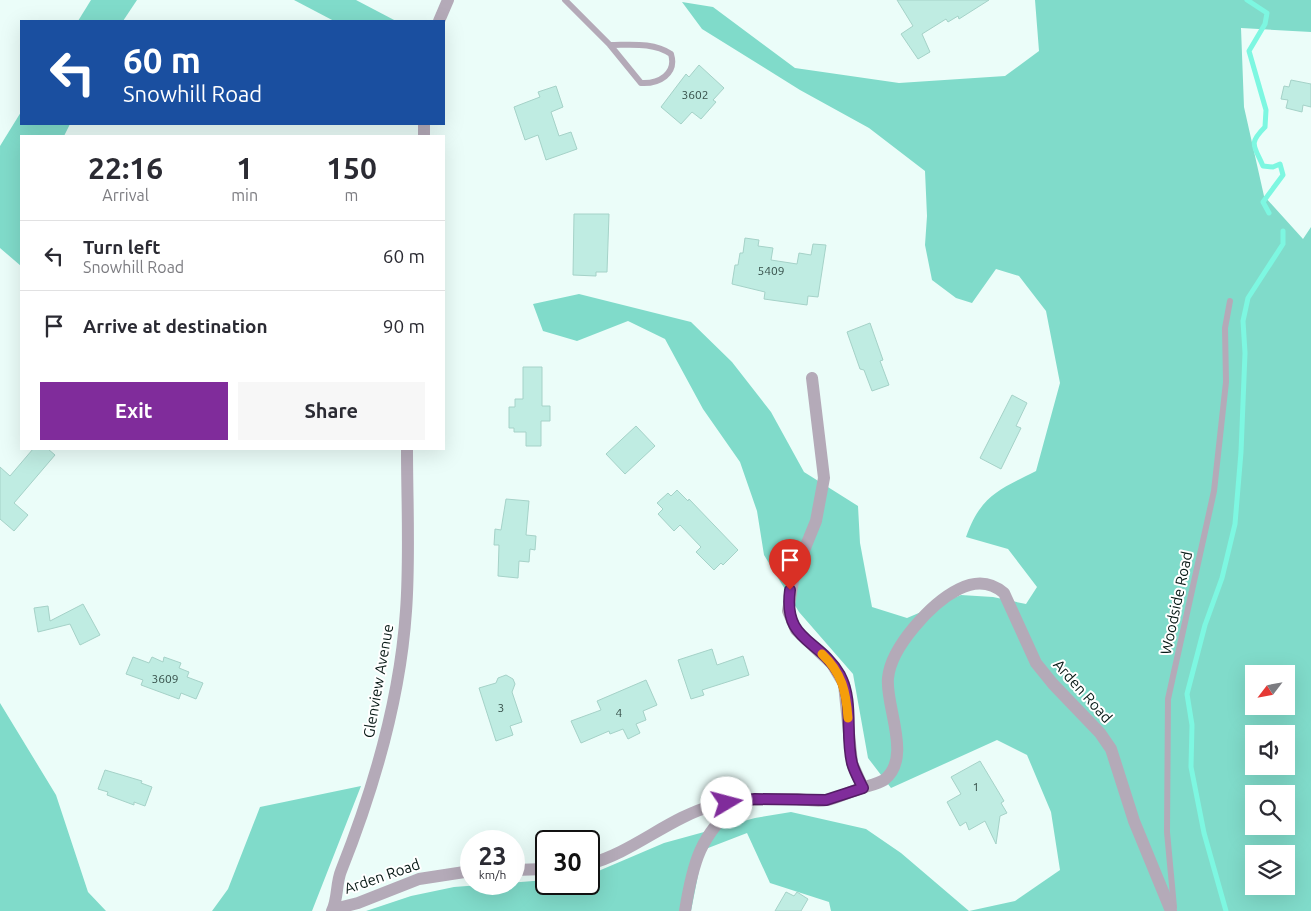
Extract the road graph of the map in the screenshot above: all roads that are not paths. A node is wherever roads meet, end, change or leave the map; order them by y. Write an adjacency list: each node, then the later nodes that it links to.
1 (448, 0): 3 (street)
2 (565, 0): 4 (lane)
3 (439, 20)
4 (610, 45): 4 (lane)
5 (1230, 301): 14 (lane, Woodside Road)
6 (812, 378): 8 (street)
7 (407, 450): 12 (street, Glenview Avenue)
8 (863, 788): 9 (street, Arden Road); 14 (street, Arden Road)
9 (739, 801): 10 (street, Arden Road); 13 (street)
10 (600, 860)
11 (460, 873): 12 (street, Arden Road)
12 (333, 910)
13 (685, 911)
14 (1172, 911)

